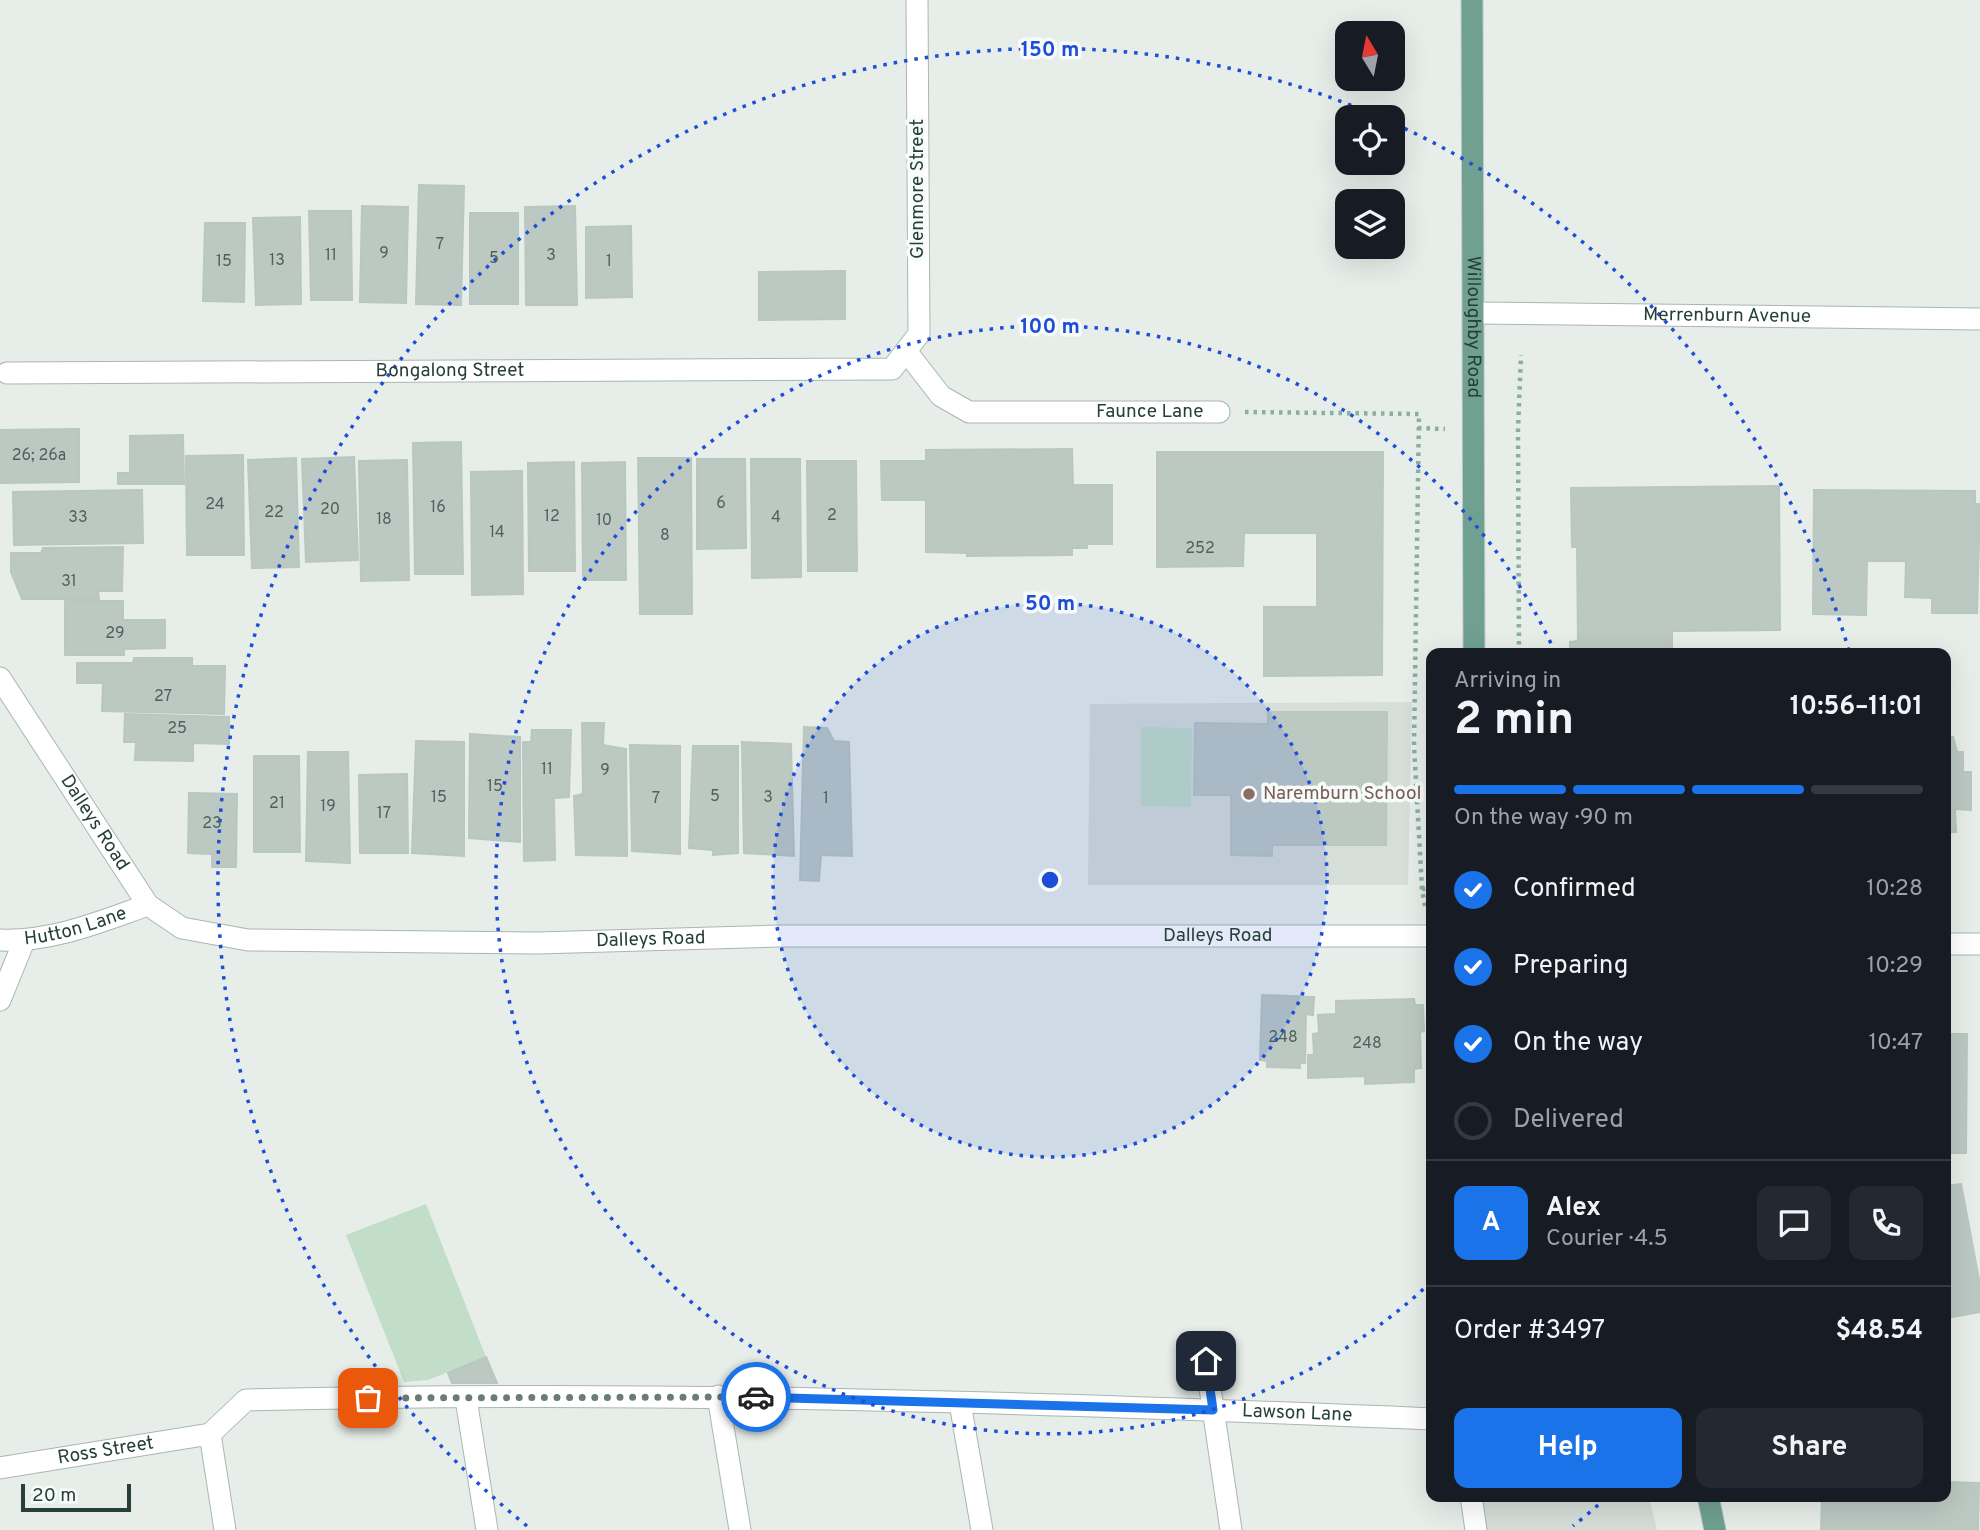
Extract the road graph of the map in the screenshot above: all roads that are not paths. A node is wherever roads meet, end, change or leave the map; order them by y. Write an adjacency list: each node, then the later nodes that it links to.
1 (917, 0): 5 (street, Glenmore Street)
2 (1472, 0): 3 (main road, Willoughby Road)
3 (1475, 313): 4 (street, Merrenburn Avenue); 9 (main road, Willoughby Road)
4 (1980, 319)
5 (906, 351): 6 (street, Glenmore Street); 8 (street, Faunce Lane)
6 (892, 369): 7 (street, Bongalong Street)
7 (7, 373)
8 (1219, 412)
9 (1474, 648)
10 (0, 678): 11 (street, Dalleys Road)
11 (148, 905): 12 (street, Dalleys Road); 14 (street, Hutton Lane)
12 (1426, 936)
13 (0, 940): 14 (street, Hutton Lane)
14 (24, 941): 17 (street)
15 (1951, 944): 16 (street)
16 (1980, 944)
17 (0, 1000)
18 (1206, 1361): 22 (street)
19 (718, 1396): 20 (street, Lawson Lane); 21 (street, Lawson Lane); 30 (street)
20 (466, 1399): 24 (street, Lawson Lane); 29 (street)
21 (960, 1403): 22 (street, Lawson Lane); 31 (street)
22 (1213, 1410): 23 (street, Lawson Lane); 32 (street)
23 (1426, 1419)
24 (210, 1434): 25 (street, Ross Street); 28 (street)
25 (0, 1468)
26 (1472, 1502): 33 (street)
27 (1708, 1502): 34 (main road)
28 (225, 1530)
29 (487, 1530)
30 (740, 1530)
31 (982, 1530)
32 (1231, 1530)
33 (1476, 1530)
34 (1715, 1530)

